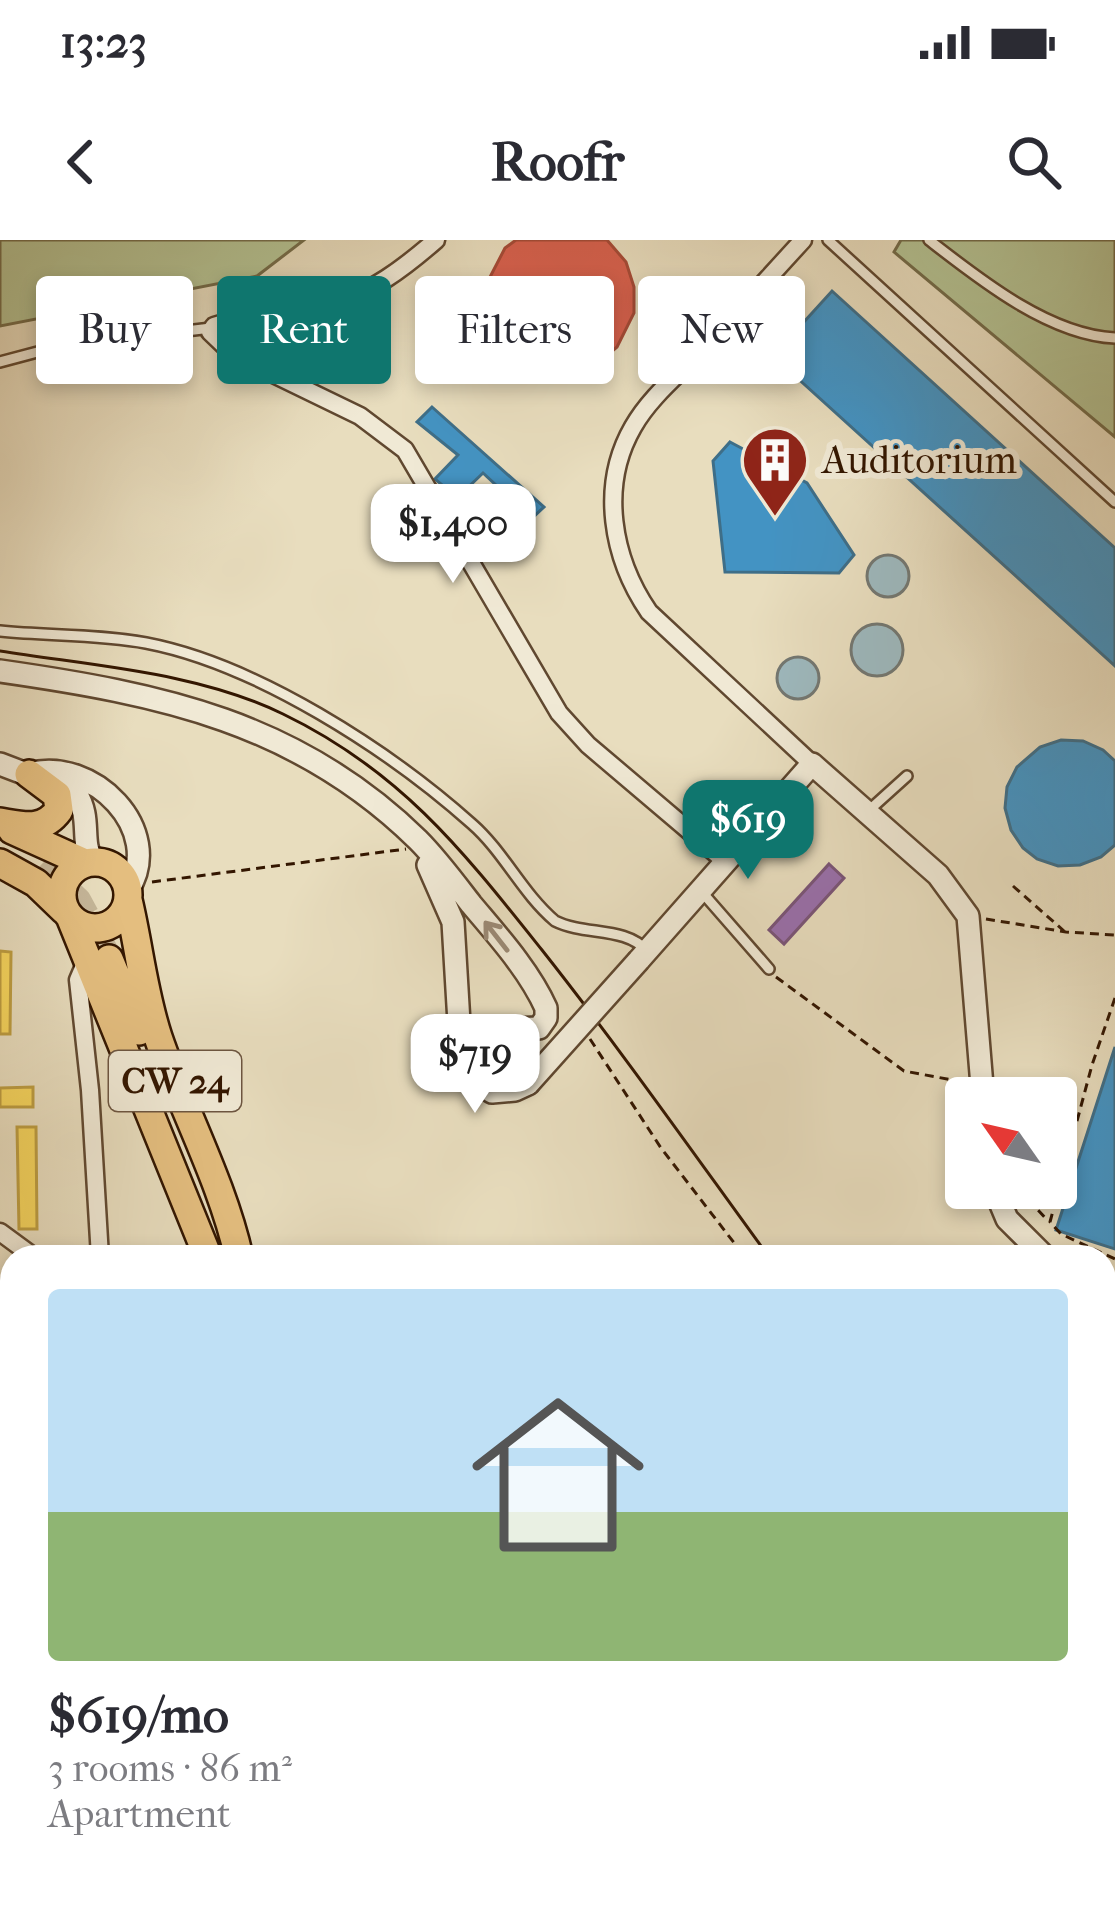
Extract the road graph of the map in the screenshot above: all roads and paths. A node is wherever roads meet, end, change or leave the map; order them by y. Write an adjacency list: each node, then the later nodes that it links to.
1 (436, 240): 5 (street)
2 (803, 240): 12 (street)
3 (828, 240): 8 (lane)
4 (929, 240): 6 (lane)
5 (211, 328): 7 (lane); 21 (street)
6 (1115, 338)
7 (0, 362)
8 (1115, 502)
9 (3, 630): 31 (lane)
10 (0, 671): 18 (street)
11 (0, 764): 13 (street)
12 (812, 764): 16 (street); 21 (street)
13 (29, 774): 15 (highway)
14 (907, 776): 16 (lane)
15 (75, 795): 17 (highway); 20 (street); 25 (street)
16 (866, 813): 28 (street)
17 (0, 824): 20 (highway)
18 (420, 842): 25 (path); 36 (street); 36 (street, one-way to 18)
19 (0, 846): 23 (highway)
20 (88, 862): 25 (highway); 27 (highway)
21 (727, 862): 26 (street)
22 (0, 863): 27 (highway, CW 24)
23 (41, 865)
24 (1012, 886): 29 (path)
25 (136, 891): 27 (highway); 45 (highway, CW 24)
26 (701, 891): 31 (street); 33 (lane)
27 (68, 914): 32 (highway, CW 24)
28 (968, 916): 29 (path); 37 (street)
29 (1066, 932): 30 (path)
30 (1115, 935)
31 (643, 956): 36 (street, bridge)
32 (98, 959): 42 (street); 43 (highway, CW 24); 44 (highway, CW 24)
33 (769, 969): 38 (path)
34 (1115, 998): 41 (path)
35 (580, 1026): 46 (path)
36 (461, 1056)
37 (981, 1077)
38 (945, 1082)
39 (1003, 1209): 47 (street)
40 (1038, 1209): 41 (path)
41 (1050, 1222): 48 (path)
42 (99, 1245)
43 (204, 1245)
44 (229, 1245)
45 (231, 1245)
46 (737, 1245)
47 (1033, 1245)
48 (1085, 1245)

